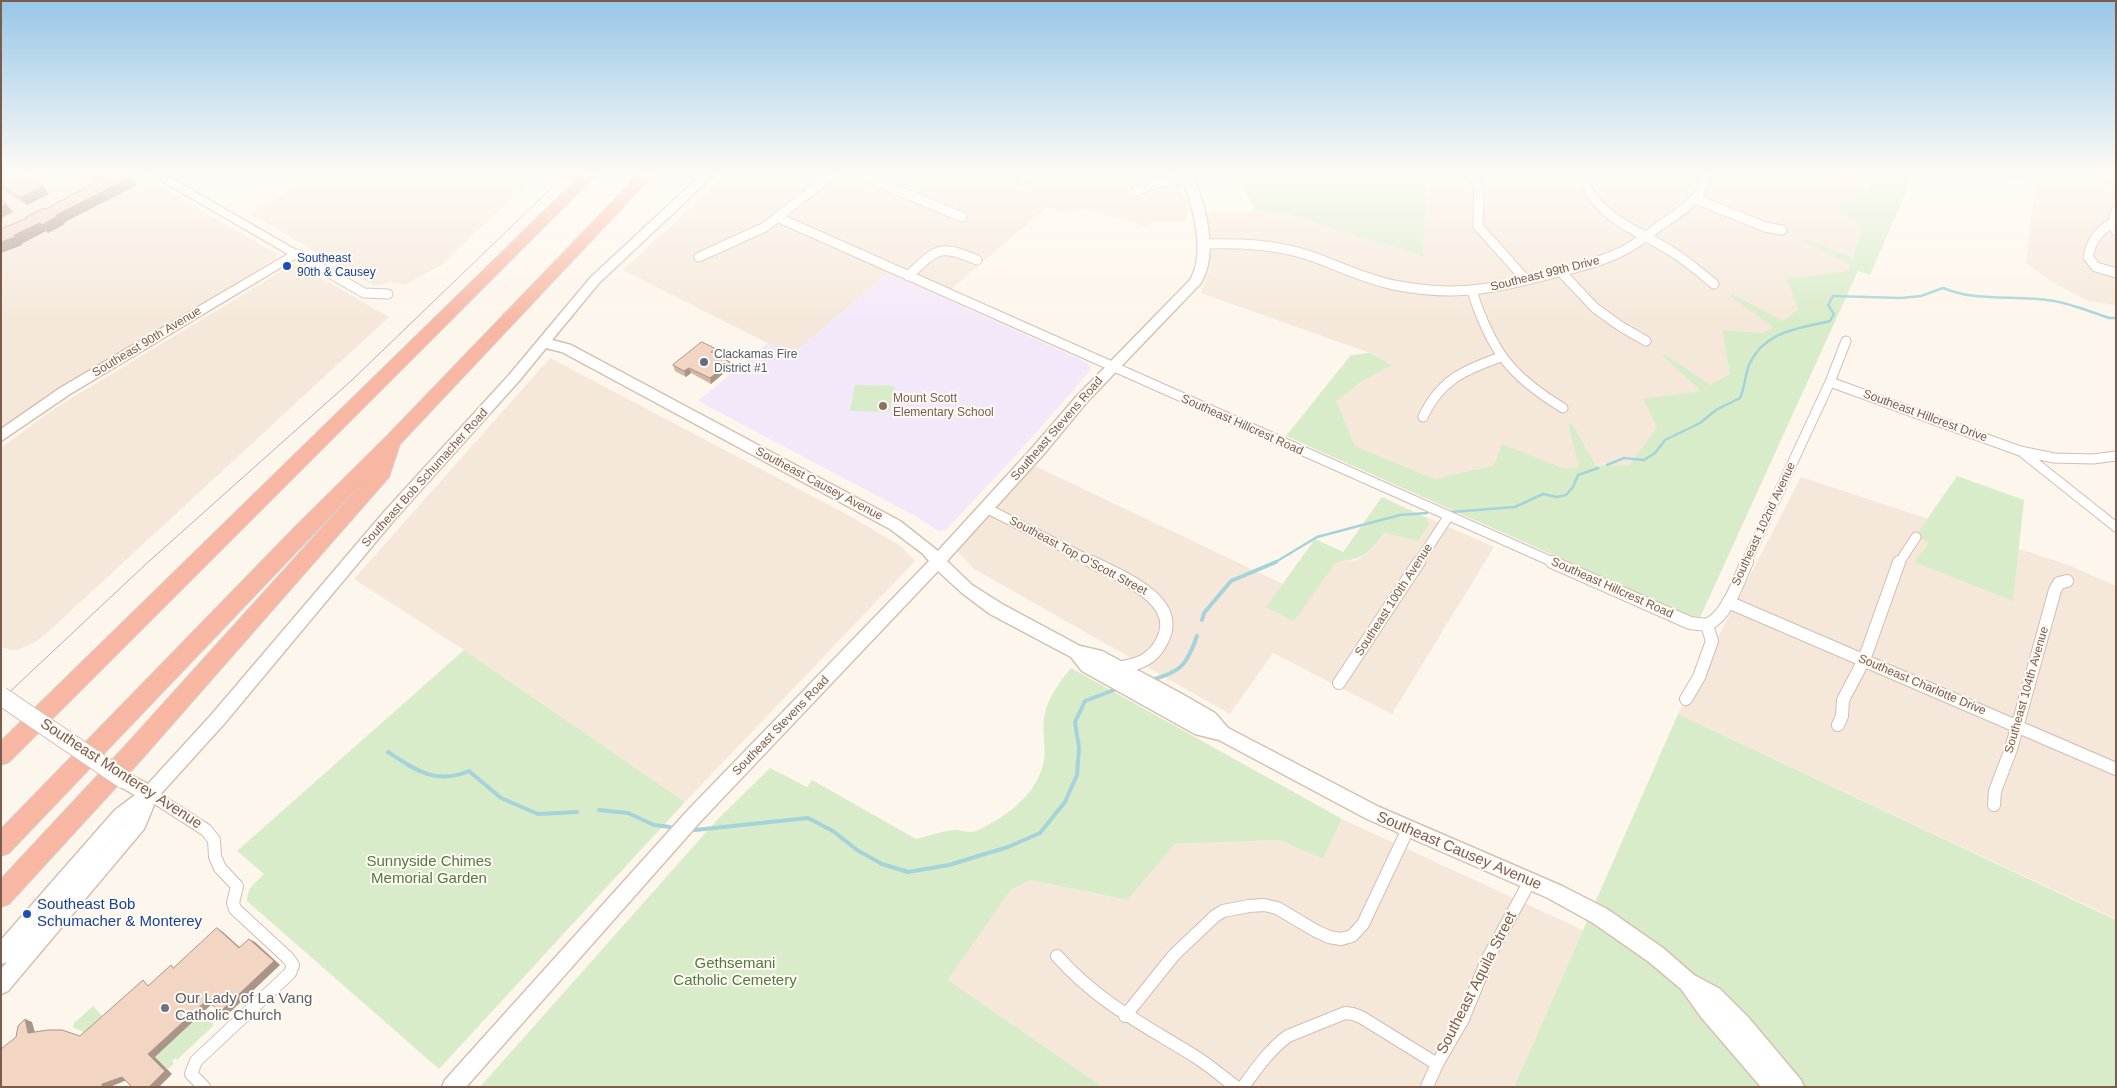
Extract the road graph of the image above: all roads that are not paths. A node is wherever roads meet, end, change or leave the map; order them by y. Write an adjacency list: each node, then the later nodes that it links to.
1 (244, 224): 16 (street)
2 (540, 224): 54 (highway)
3 (599, 224): 35 (highway)
4 (655, 224): 28 (street, Southeast Bob Schumacher Road)
5 (770, 224): 17 (street)
6 (792, 224): 21 (street, Southeast Hillcrest Road)
7 (1199, 224): 15 (street, Southeast Stevens Road)
8 (1478, 224): 22 (street)
9 (1623, 224): 14 (street)
10 (1661, 224): 14 (street, Southeast 99th Drive)
11 (1758, 224): 13 (street)
12 (2114, 227): 20 (street)
13 (1782, 230)
14 (1643, 237): 19 (street, Southeast 99th Drive); 23 (street)
15 (1203, 244): 24 (street, Southeast 99th Drive); 30 (street, Southeast Stevens Road)
16 (297, 254): 25 (street); 34 (street, Southeast 90th Avenue)
17 (699, 257)
18 (977, 260): 21 (street)
19 (1562, 272): 22 (street, Southeast 99th Drive); 26 (street)
20 (2116, 273)
21 (908, 276): 30 (street, Southeast Hillcrest Road)
22 (1526, 280): 24 (street, Southeast 99th Drive)
23 (1714, 284)
24 (1472, 291): 29 (street)
25 (388, 294)
26 (1646, 341)
27 (1846, 341): 31 (street, Southeast 102nd Avenue)
28 (544, 343): 42 (street, Southeast Causey Avenue); 56 (street, Southeast Bob Schumacher Road)
29 (1501, 357): 32 (street); 33 (street)
30 (1112, 367): 38 (street, Southeast Stevens Road); 39 (street, Southeast Hillcrest Road)
31 (1830, 382): 36 (street, Southeast Hillcrest Drive); 44 (street, Southeast 102nd Avenue)
32 (1562, 408)
33 (1423, 417)
34 (1, 436)
35 (393, 441): 59 (highway); 61 (highway)
36 (2020, 451): 37 (street, Southeast Hillcrest Drive); 40 (street, Southeast Hillcrest Drive)
37 (2116, 456)
38 (986, 508): 42 (street, Southeast Stevens Road); 47 (street, Southeast Top O'Scott Street)
39 (1448, 517): 45 (street, Southeast Hillcrest Road); 48 (street, Southeast 100th Avenue)
40 (2116, 526)
41 (1916, 537): 46 (street)
42 (938, 561): 47 (street, Southeast Causey Avenue); 69 (street, Southeast Stevens Road)
43 (2067, 581): 52 (street, Southeast 104th Avenue)
44 (1728, 602): 45 (street, Southeast 102nd Avenue); 46 (street, Southeast Charlotte Drive)
45 (1707, 625): 50 (street)
46 (1864, 660): 51 (street); 52 (street, Southeast Charlotte Drive)
47 (1118, 673): 53 (street, Southeast Causey Avenue); 53 (street, Southeast Causey Avenue)
48 (1339, 683)
49 (1, 696): 56 (street, Southeast Monterey Avenue, bridge)
50 (1686, 700)
51 (1838, 725)
52 (2017, 726): 55 (street, Southeast Charlotte Drive); 57 (street, Southeast 104th Avenue)
53 (1222, 733): 58 (street, Southeast Causey Avenue)
54 (1, 755)
55 (2116, 769)
56 (150, 794): 62 (street, Southeast Bob Schumacher Road); 65 (street, Southeast Bob Schumacher Road); 68 (street, Southeast Monterey Avenue)
57 (1994, 805)
58 (1408, 829): 60 (street, Southeast Causey Avenue); 66 (street)
59 (1, 845)
60 (1530, 881): 64 (street, Southeast Causey Avenue); 67 (street, Southeast Aquila Street)
61 (1, 896)
62 (1, 955)
63 (1057, 956): 66 (street)
64 (1688, 982): 73 (street, Southeast Causey Avenue); 74 (street, Southeast Causey Avenue)
65 (1, 984)
66 (1124, 1016): 70 (street)
67 (1437, 1064): 71 (street); 72 (street, Southeast Aquila Street)
68 (204, 1087)
69 (452, 1087)
70 (1236, 1087)
71 (1243, 1087)
72 (1427, 1087)
73 (1774, 1087)
74 (1794, 1087)

